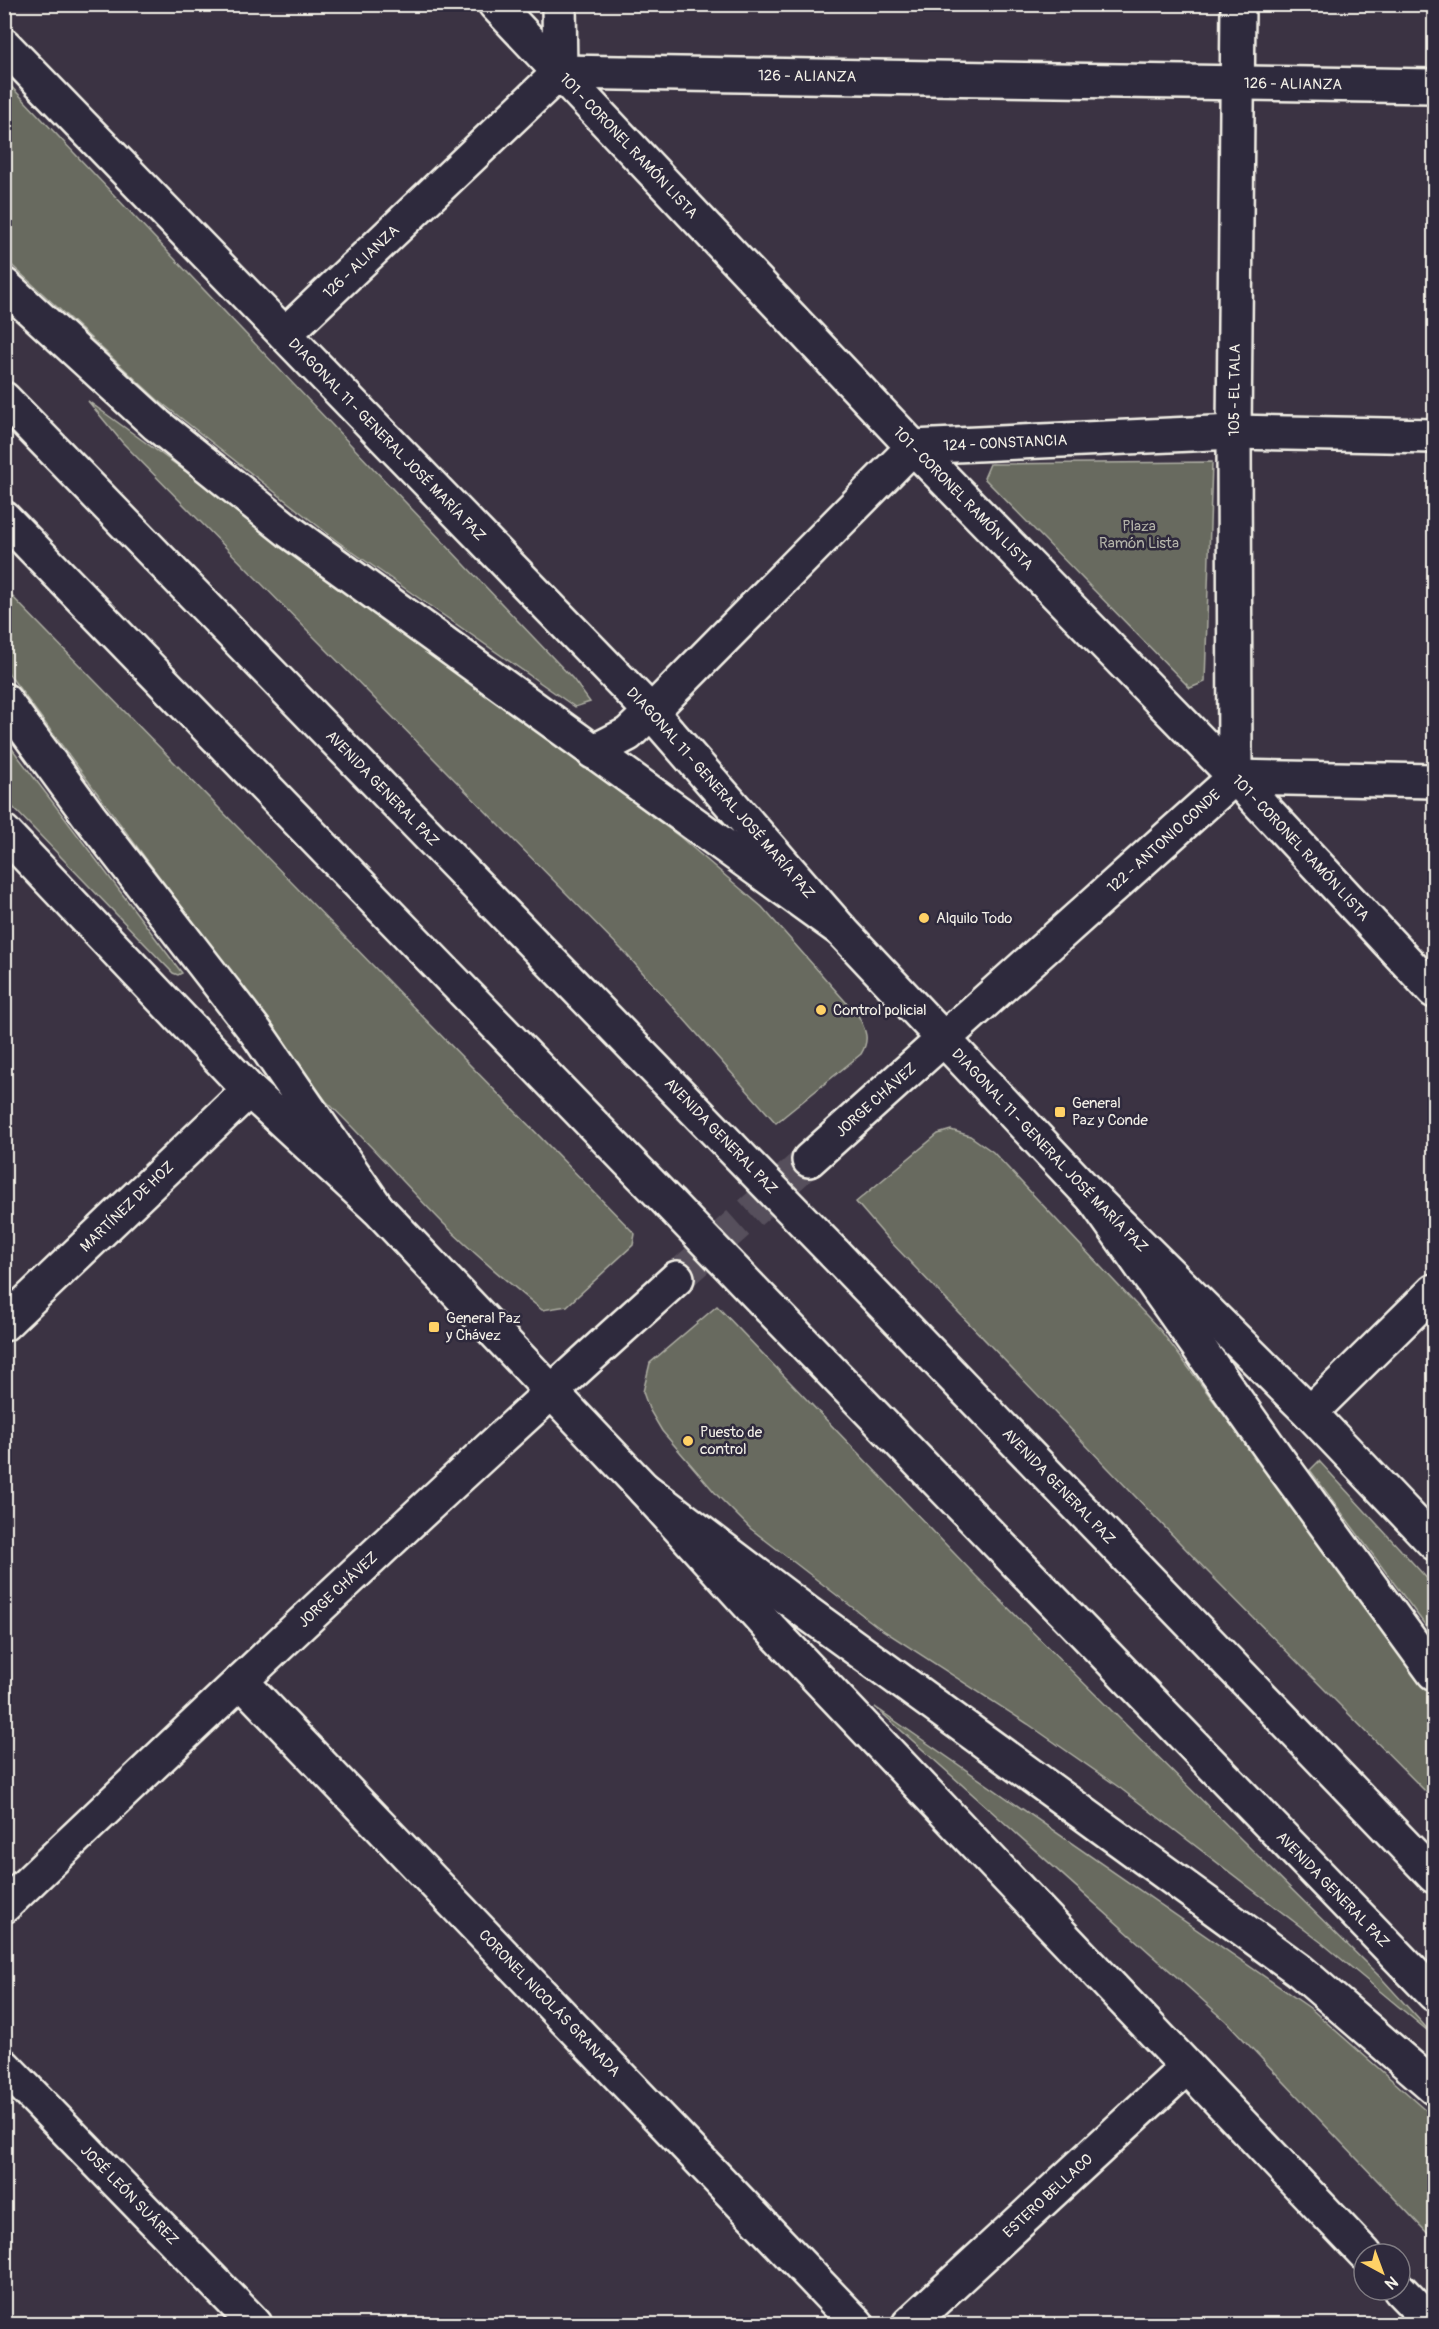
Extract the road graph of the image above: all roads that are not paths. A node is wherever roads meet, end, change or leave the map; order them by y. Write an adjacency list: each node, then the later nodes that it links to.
1 (495, 4): 5 (main road, 101 - CORONEL RAMÓN LISTA)
2 (559, 4): 5 (main road)
3 (1238, 4): 6 (main road, 105 - EL TALA)
4 (4, 45): 9 (main road, DIAGONAL 11 - GENERAL JOSÉ MARÍA PAZ)
5 (560, 72): 6 (main road, 126 - ALIANZA); 9 (main road, 126 - ALIANZA); 13 (main road, 101 - CORONEL RAMÓN LISTA)
6 (1236, 82): 7 (main road, 126 - ALIANZA); 11 (main road, 105 - EL TALA)
7 (1434, 86)
8 (4, 285): 17 (main road)
9 (285, 334): 16 (main road, DIAGONAL 11 - GENERAL JOSÉ MARÍA PAZ)
10 (4, 399): 37 (main road, AVENIDA GENERAL PAZ, bridge)
11 (1234, 432): 12 (main road, 124 - CONSTANCIA); 13 (main road, 124 - CONSTANCIA); 18 (main road, 105 - EL TALA)
12 (1434, 436)
13 (912, 447): 16 (main road); 18 (main road, 101 - CORONEL RAMÓN LISTA)
14 (4, 518): 39 (main road, AVENIDA GENERAL PAZ, bridge)
15 (4, 700): 27 (main road)
16 (651, 711): 17 (main road); 21 (main road, DIAGONAL 11 - GENERAL JOSÉ MARÍA PAZ)
17 (593, 752): 21 (main road)
18 (1235, 777): 19 (main road); 22 (main road, 101 - CORONEL RAMÓN LISTA); 23 (main road, 122 - ANTONIO CONDE)
19 (1434, 781)
20 (4, 832): 24 (main road)
21 (841, 930): 23 (main road, DIAGONAL 11 - GENERAL JOSÉ MARÍA PAZ)
22 (1434, 991)
23 (943, 1039): 25 (main road, JORGE CHÁVEZ); 26 (main road, DIAGONAL 11 - GENERAL JOSÉ MARÍA PAZ)
24 (249, 1090): 27 (main road); 30 (main road, MARTÍNEZ DE HOZ)
25 (809, 1160)
26 (1094, 1199): 32 (main road, DIAGONAL 11 - GENERAL JOSÉ MARÍA PAZ); 35 (main road)
27 (377, 1208): 31 (main road)
28 (677, 1278): 31 (main road, JORGE CHÁVEZ)
29 (1434, 1292): 32 (main road)
30 (4, 1324)
31 (551, 1392): 33 (main road); 36 (main road, JORGE CHÁVEZ)
32 (1310, 1413): 34 (main road, DIAGONAL 11 - GENERAL JOSÉ MARÍA PAZ)
33 (644, 1489): 41 (main road); 42 (main road)
34 (1434, 1543)
35 (1434, 1673)
36 (241, 1681): 38 (main road, JORGE CHÁVEZ); 46 (main road, CORONEL NICOLÁS GRANADA)
37 (1434, 1876)
38 (4, 1906)
39 (1434, 1994)
40 (4, 2066): 45 (main road, JOSÉ LEÓN SUÁREZ)
41 (1187, 2067): 43 (main road); 47 (main road, ESTERO BELLACO)
42 (1434, 2087)
43 (1354, 2242)
44 (1411, 2302): 48 (main road)
45 (255, 2325)
46 (857, 2325)
47 (909, 2325)
48 (1433, 2325)

